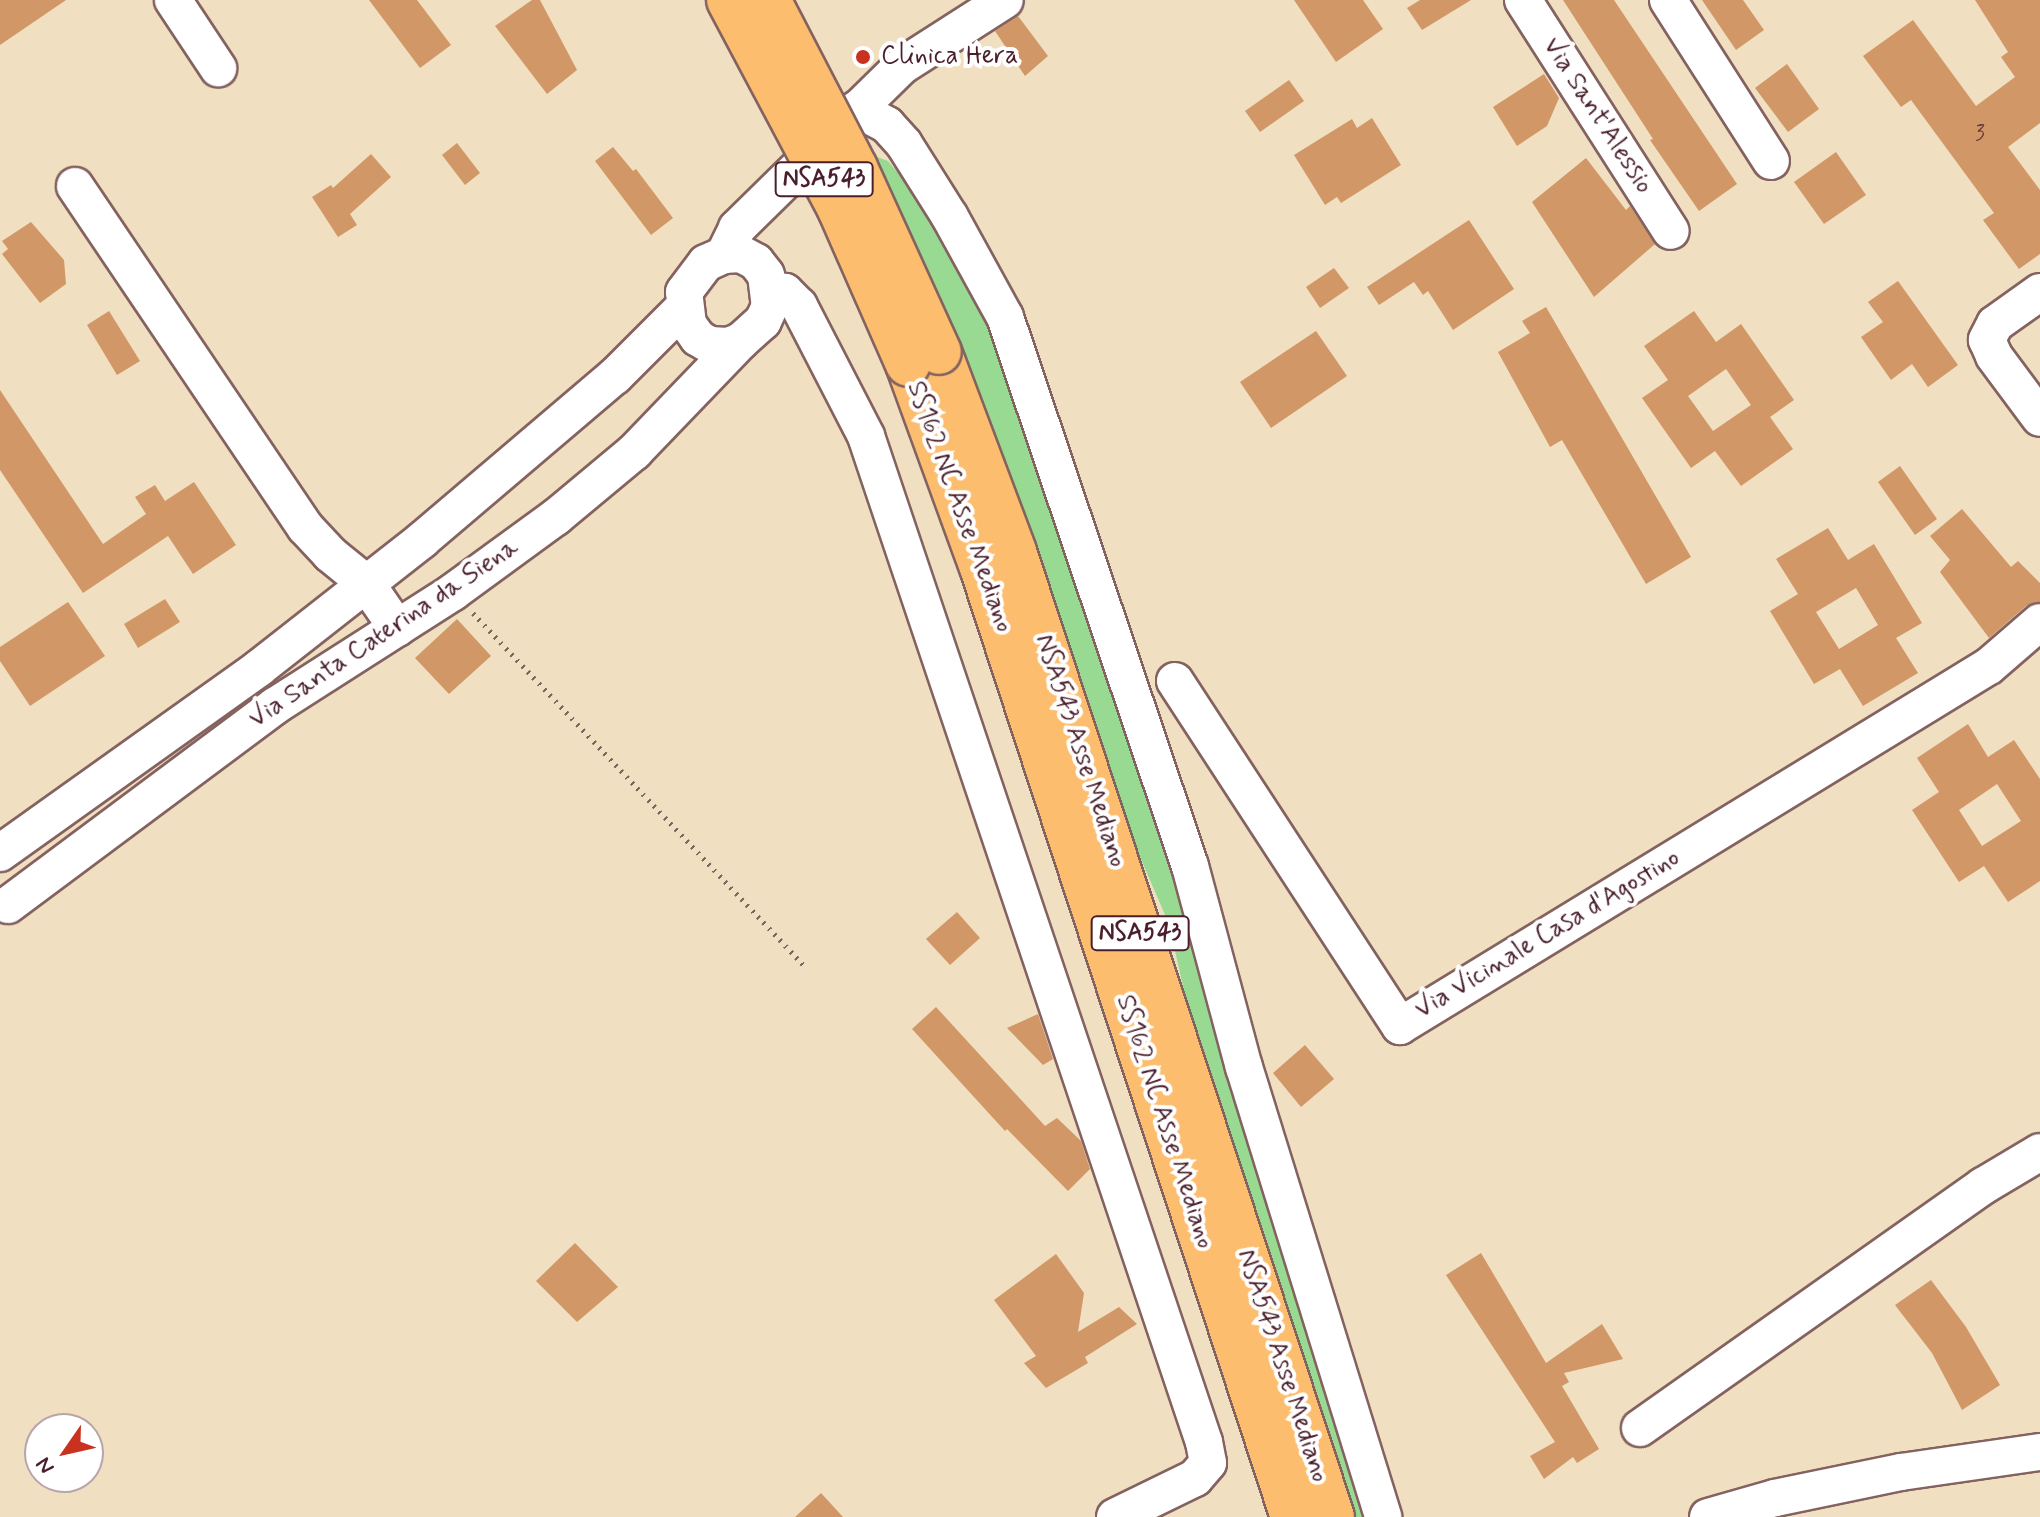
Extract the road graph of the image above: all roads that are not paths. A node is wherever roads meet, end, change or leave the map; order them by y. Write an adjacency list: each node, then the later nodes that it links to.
1 (173, 0): 7 (street)
2 (729, 0): 16 (highway, NSA543 Asse Mediano / NSA543, bridge)
3 (768, 0): 16 (highway, SS162 NC Asse Mediano, bridge)
4 (1005, 0): 8 (street)
5 (1523, 0): 11 (street, Via Sant'Alessio)
6 (1668, 0): 9 (street)
7 (218, 68)
8 (857, 109): 12 (street); 32 (street)
9 (1771, 161)
10 (75, 186): 18 (street)
11 (1671, 231)
12 (750, 269): 14 (street); 15 (street); 29 (street)
13 (2040, 292): 17 (street)
14 (684, 307): 15 (street); 18 (street, Via Santa Caterina da Siena)
15 (741, 341): 20 (street, Via Santa Caterina da Siena)
16 (924, 358): 30 (highway, SS162 NC Asse Mediano); 31 (highway, NSA543 Asse Mediano / NSA543)
17 (2040, 418)
18 (366, 583): 20 (street); 22 (street, Via Santa Caterina da Siena)
19 (2040, 622): 21 (street, Via Vicinale Casa d'Agostino)
20 (397, 628): 23 (street, Via Santa Caterina da Siena)
21 (1175, 681)
22 (70, 803): 23 (street); 24 (street, Via Santa Caterina da Siena)
23 (97, 838): 25 (street, Via Santa Caterina da Siena)
24 (0, 853)
25 (3, 903)
26 (2040, 1152): 27 (street)
27 (1640, 1428)
28 (2040, 1452): 33 (street)
29 (1115, 1517)
30 (1293, 1517)
31 (1332, 1517)
32 (1383, 1517)
33 (1708, 1517)

